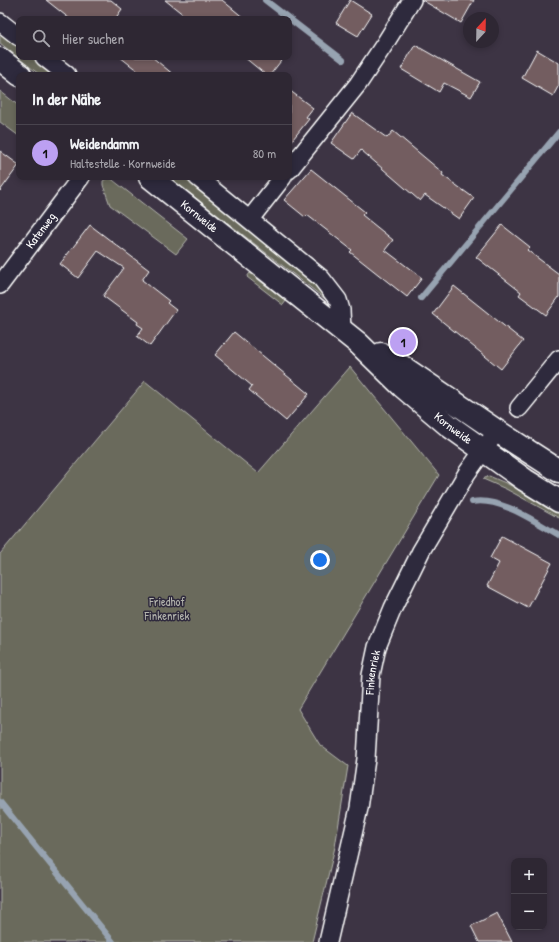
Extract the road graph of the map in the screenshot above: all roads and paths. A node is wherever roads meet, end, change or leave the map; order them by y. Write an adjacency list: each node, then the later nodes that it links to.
1 (412, 0): 8 (street)
2 (0, 22): 3 (street)
3 (16, 35)
4 (0, 59): 6 (main road)
5 (48, 60): 7 (street)
6 (16, 72)
7 (63, 72)
8 (292, 166)
9 (79, 180): 14 (street, Katenweg)
10 (154, 180): 15 (main road, Kornweide)
11 (201, 180): 13 (street)
12 (282, 180): 13 (street)
13 (250, 219): 15 (street)
14 (0, 285)
15 (350, 336): 18 (main road, Kornweide); 19 (main road, Kornweide)
16 (559, 359): 17 (street)
17 (519, 408)
18 (497, 431): 19 (street, Finkenriek); 20 (main road, Kornweide)
19 (482, 450): 21 (main road, Kornweide); 22 (street, Finkenriek)
20 (559, 471)
21 (559, 501)
22 (328, 942)

